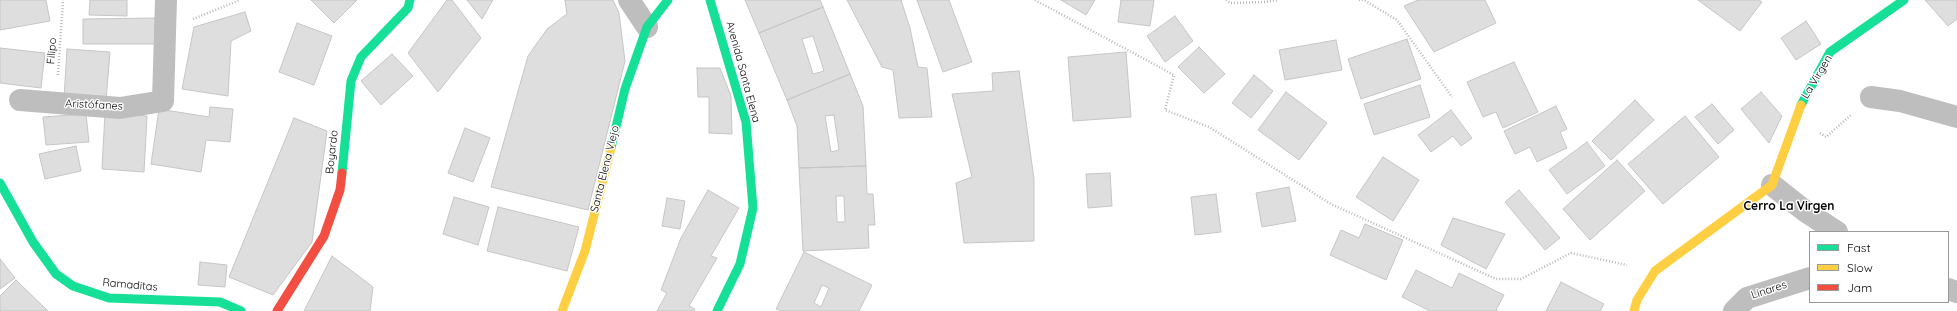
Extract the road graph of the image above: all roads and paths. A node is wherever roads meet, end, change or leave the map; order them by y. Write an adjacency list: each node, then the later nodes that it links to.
1 (63, 0): 18 (path, Filipo)
2 (166, 0): 14 (street, Aristófanes)
3 (240, 0): 14 (path)
4 (410, 0): 27 (street, Boyardo)
5 (629, 0): 13 (street)
6 (668, 0): 13 (street, Santa Elena Viejo)
7 (710, 0): 29 (street, Avenida Santa Elena)
8 (1035, 0): 24 (path)
9 (1226, 0): 10 (path)
10 (1279, 0)
11 (1359, 0): 15 (path)
12 (1904, 0): 19 (street, La Virgen)
13 (647, 27): 28 (street, Santa Elena Viejo)
14 (165, 31): 18 (street, Aristófanes)
15 (1452, 97)
16 (1871, 97): 19 (path); 20 (street)
17 (20, 100): 18 (street, Aristófanes)
18 (56, 103)
19 (1796, 117): 22 (street, La Virgen)
20 (1957, 118)
21 (0, 182): 26 (street, Ramaditas)
22 (1772, 185): 23 (street); 24 (street)
23 (1835, 231)
24 (1655, 271): 30 (street)
25 (1809, 278): 31 (street, Linares)
26 (241, 311)
27 (277, 311)
28 (562, 311)
29 (716, 311)
30 (1634, 311)
31 (1734, 311)

